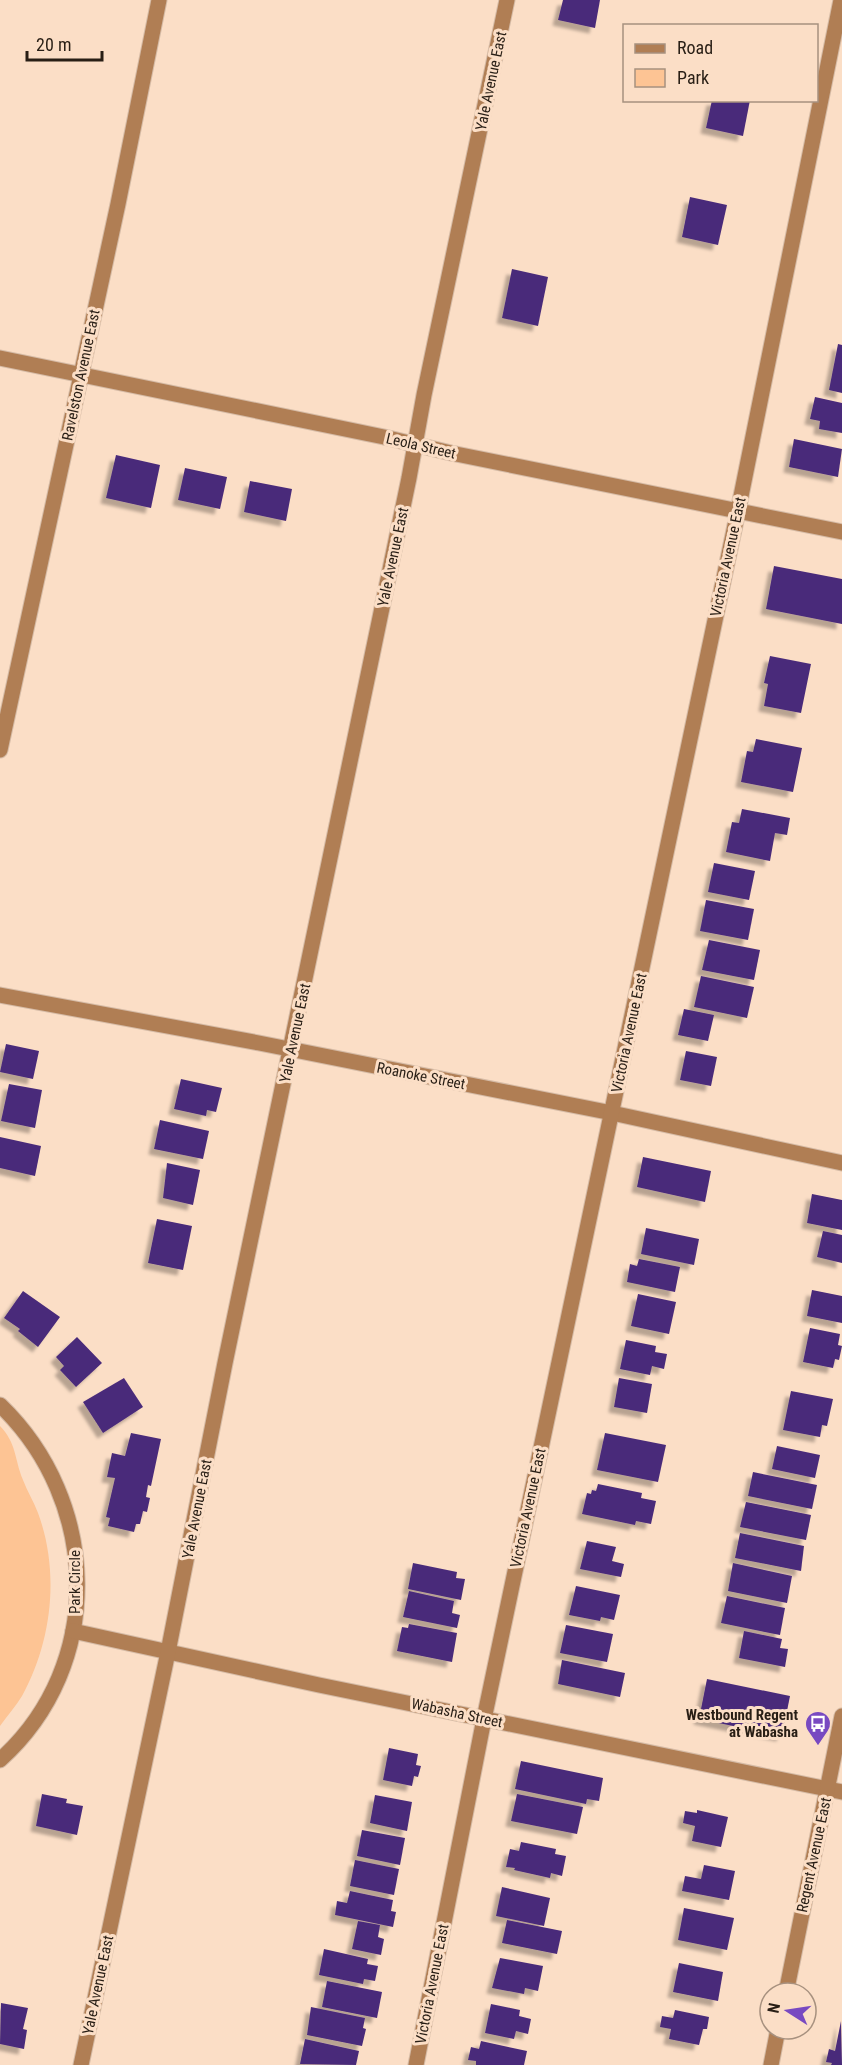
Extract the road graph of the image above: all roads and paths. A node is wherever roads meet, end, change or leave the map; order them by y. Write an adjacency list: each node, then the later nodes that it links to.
1 (159, 0): 5 (street, Ravelston Avenue East)
2 (507, 0): 6 (street, Yale Avenue East)
3 (841, 0): 7 (street, Victoria Avenue East)
4 (0, 358): 5 (street, Leola Street)
5 (81, 374): 6 (street, Leola Street); 9 (street, Ravelston Avenue East)
6 (416, 444): 7 (street, Leola Street); 11 (street, Yale Avenue East)
7 (738, 511): 8 (street, Leola Street); 12 (street, Victoria Avenue East)
8 (842, 532)
9 (0, 750)
10 (0, 995): 11 (street, Roanoke Street)
11 (292, 1050): 12 (street, Roanoke Street); 16 (street, Yale Avenue East)
12 (612, 1113): 13 (street, Roanoke Street); 18 (street, Victoria Avenue East)
13 (842, 1163)
14 (0, 1405): 15 (street, Park Circle)
15 (73, 1631): 16 (street, Wabasha Street); 19 (street, Park Circle)
16 (168, 1652): 18 (street, Wabasha Street); 23 (street, Yale Avenue East)
17 (842, 1716): 20 (street, Regent Avenue East)
18 (484, 1719): 20 (street, Wabasha Street); 24 (street, Victoria Avenue East)
19 (0, 1760)
20 (835, 1790): 21 (street, Regent Avenue East)
21 (789, 1981)
22 (776, 2041): 25 (street)
23 (81, 2065)
24 (416, 2065)
25 (771, 2065)

